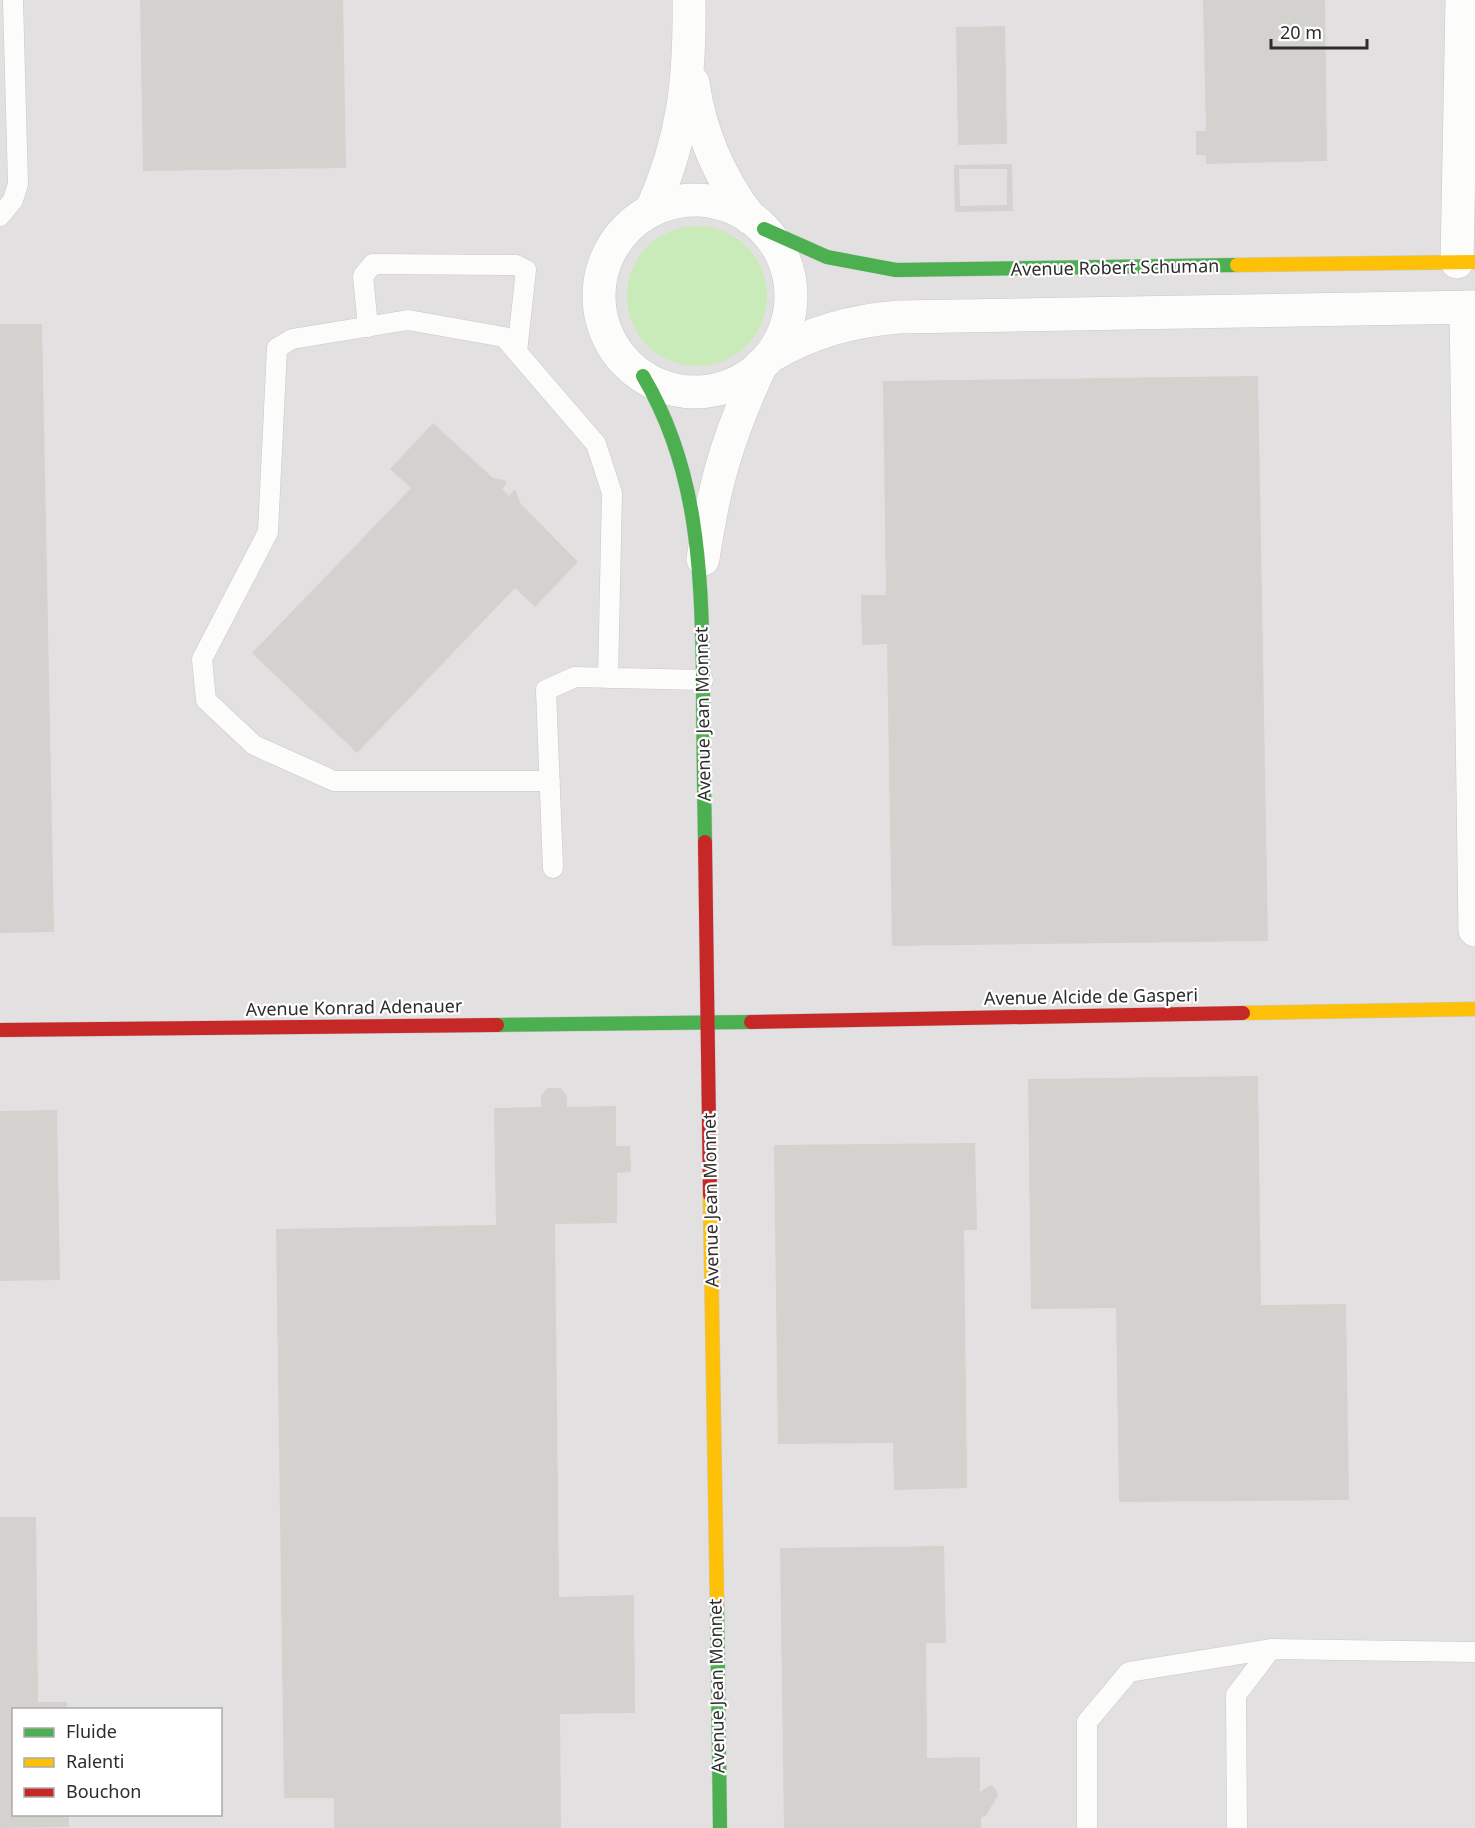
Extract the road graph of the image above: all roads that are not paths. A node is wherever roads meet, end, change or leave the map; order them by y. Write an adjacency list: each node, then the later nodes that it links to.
1 (13, 0): 6 (lane)
2 (689, 0): 4 (street)
3 (1462, 0): 8 (street)
4 (690, 59): 5 (street); 7 (street)
5 (651, 211): 7 (street); 13 (street)
6 (0, 216)
7 (757, 223): 8 (street, Avenue Robert Schuman); 12 (street)
8 (1466, 262)
9 (1471, 307): 12 (street); 19 (street)
10 (368, 327): 11 (lane); 11 (lane); 17 (lane)
11 (517, 352): 15 (lane)
12 (765, 361): 13 (street); 14 (street, Avenue Jean Monnet)
13 (643, 376): 14 (street, Avenue Jean Monnet)
14 (702, 573): 16 (street, Avenue Jean Monnet)
15 (608, 678): 16 (lane); 17 (lane)
16 (703, 680): 21 (street, Avenue Jean Monnet)
17 (550, 781): 18 (lane)
18 (554, 868)
19 (1475, 930)
20 (1475, 1009): 21 (street, Avenue Alcide de Gasperi)
21 (708, 1022): 22 (street, Avenue Konrad Adenauer); 25 (street, Avenue Jean Monnet)
22 (0, 1030)
23 (1271, 1649): 24 (lane); 26 (lane); 27 (lane)
24 (1475, 1652)
25 (720, 1828)
26 (1087, 1828)
27 (1237, 1828)

